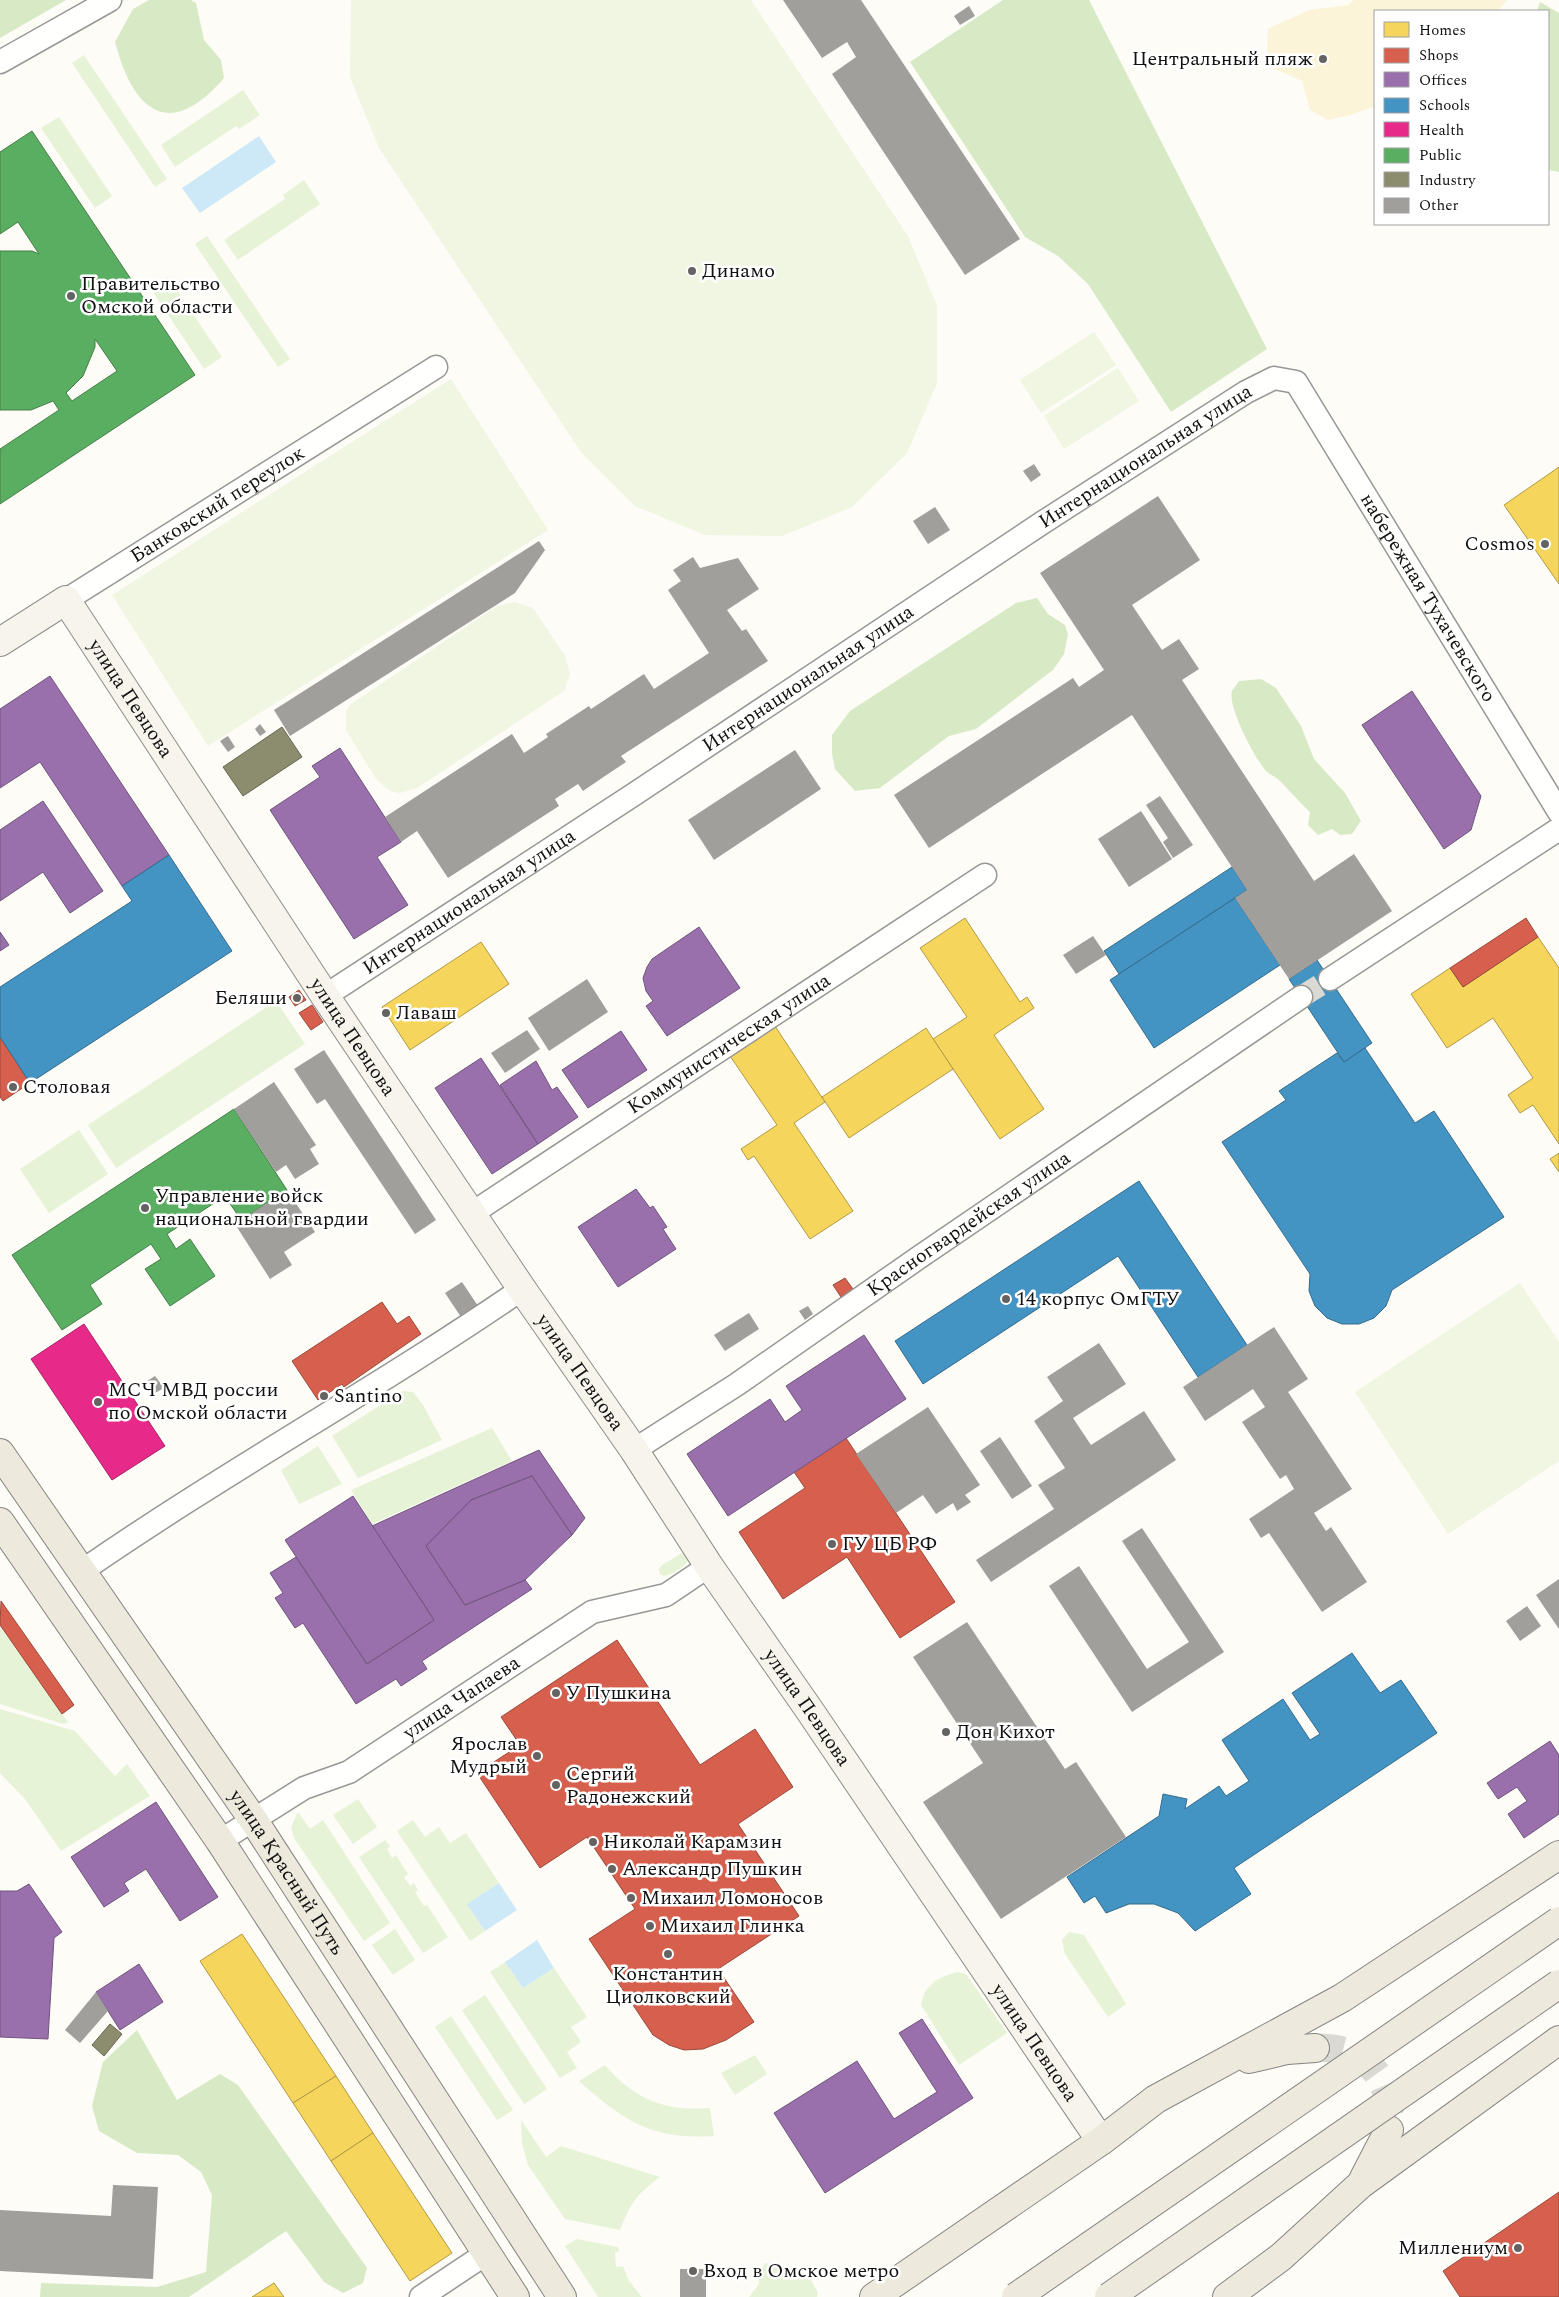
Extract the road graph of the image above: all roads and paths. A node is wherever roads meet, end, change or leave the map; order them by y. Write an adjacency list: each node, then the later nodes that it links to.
1 (110, 0): 2 (street)
2 (0, 62)
3 (436, 367): 5 (street, Банковский переулок)
4 (1296, 382): 7 (street, набережная Тухачевского); 11 (street, Интернациональная улица)
5 (66, 600): 6 (street, Банковский переулок); 11 (street, улица Певцова)
6 (0, 642)
7 (1559, 812)
8 (1559, 829): 10 (street)
9 (985, 875): 13 (street, Коммунистическая улица)
10 (1330, 979)
11 (325, 996): 13 (street, улица Певцова)
12 (1301, 997): 15 (street, Красногвардейская улица)
13 (471, 1214): 14 (street, улица Певцова)
14 (522, 1289): 15 (street, улица Певцова); 19 (street)
15 (634, 1450): 18 (street, улица Певцова)
16 (0, 1453): 19 (main road, улица Красный Путь)
17 (0, 1522): 21 (main road, улица Красный Путь)
18 (709, 1566): 20 (street, улица Чапаева); 29 (street, улица Певцова)
19 (82, 1571): 20 (main road, улица Красный Путь)
20 (254, 1821): 21 (street, улица Чапаева); 34 (main road, улица Красный Путь)
21 (220, 1842): 31 (main road, улица Красный Путь)
22 (1559, 1855): 27 (main road)
23 (1559, 1921): 36 (main road, bridge)
24 (1559, 1984): 37 (main road, bridge)
25 (1559, 2040): 30 (main road)
26 (1315, 2048): 27 (main road)
27 (1218, 2066): 29 (main road)
28 (1389, 2130): 30 (main road)
29 (1101, 2141): 35 (main road)
30 (1361, 2184): 38 (main road)
31 (487, 2253): 32 (street); 33 (main road, улица Красный Путь)
32 (421, 2297)
33 (516, 2297)
34 (562, 2297)
35 (874, 2297)
36 (1016, 2297)
37 (1109, 2297)
38 (1227, 2297)

